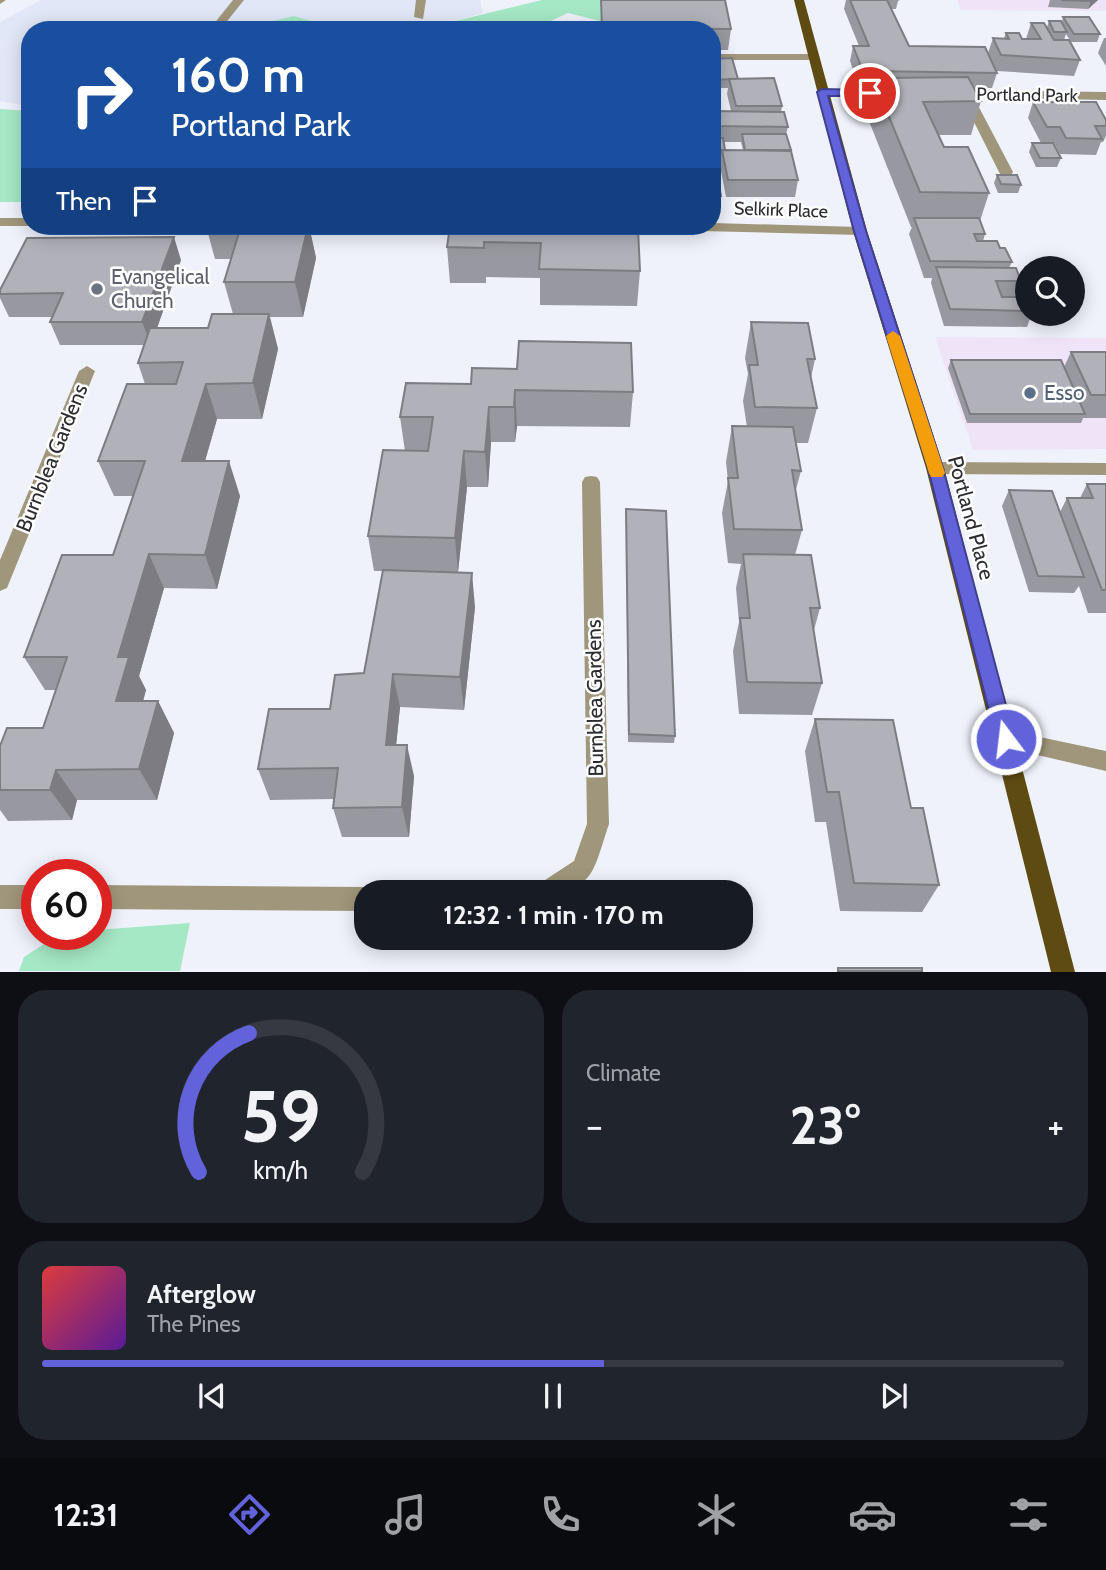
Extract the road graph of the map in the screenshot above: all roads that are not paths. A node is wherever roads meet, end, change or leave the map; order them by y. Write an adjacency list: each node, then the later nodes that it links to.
1 (239, 0): 5 (street)
2 (421, 0): 4 (street)
3 (799, 0): 7 (main road, Portland Place)
4 (419, 17)
5 (222, 21)
6 (721, 57): 7 (street)
7 (814, 57): 8 (main road, Portland Place)
8 (822, 92): 9 (street); 17 (main road, Portland Place)
9 (914, 93)
10 (940, 94): 11 (street, Portland Park)
11 (966, 94): 12 (street, Portland Park); 13 (street)
12 (1106, 96)
13 (1006, 172)
14 (0, 222): 15 (street)
15 (21, 222)
16 (721, 227): 17 (street, Selkirk Place)
17 (860, 231): 19 (main road, Portland Place)
18 (87, 371): 22 (street, Burnblea Gardens)
19 (935, 468): 20 (street); 23 (main road, Portland Place)
20 (1106, 469)
21 (591, 482): 25 (street, Burnblea Gardens)
22 (0, 583)
23 (1006, 739): 24 (street); 30 (main road, Portland Place)
24 (1106, 761)
25 (566, 880)
26 (0, 897): 27 (street)
27 (21, 897)
28 (112, 897): 29 (street)
29 (354, 899)
30 (1063, 971)

